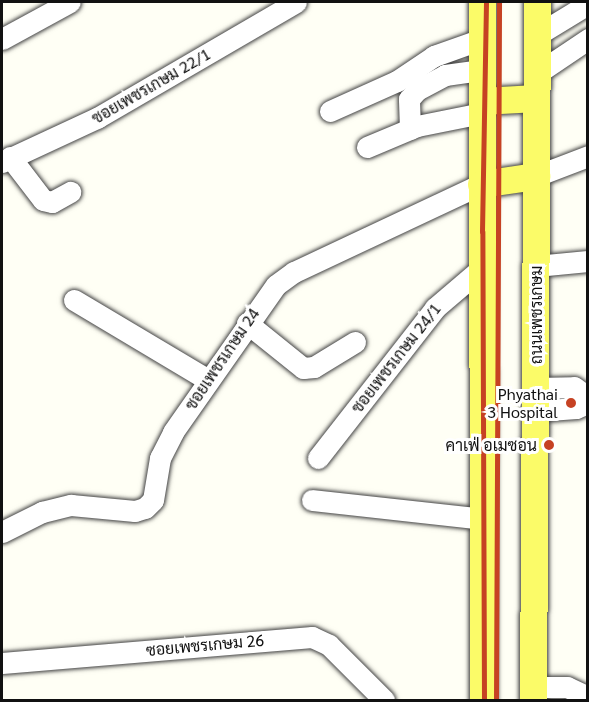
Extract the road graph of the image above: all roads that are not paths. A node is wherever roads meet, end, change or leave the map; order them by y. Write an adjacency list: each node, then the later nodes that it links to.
1 (70, 2): 6 (street)
2 (297, 2): 18 (street, ซอยเพชรเกษม 22/1)
3 (482, 2): 9 (main road)
4 (537, 2): 7 (main road, ถนนเพชรเกษม)
5 (588, 4): 7 (street)
6 (45, 8): 8 (street)
7 (537, 34): 12 (main road, ถนนเพชรเกษม)
8 (2, 39)
9 (482, 39): 11 (main road); 14 (street)
10 (588, 39): 12 (street)
11 (482, 70): 13 (main road); 15 (street)
12 (536, 86): 13 (main road); 19 (main road, ถนนเพชรเกษม)
13 (482, 107): 15 (street); 20 (main road)
14 (330, 111)
15 (410, 129): 16 (street)
16 (367, 147)
17 (588, 156): 19 (street)
18 (6, 159): 21 (street)
19 (536, 176): 20 (main road); 23 (main road, ถนนเพชรเกษม)
20 (481, 184): 24 (main road); 26 (street, ซอยเพชรเกษม 24)
21 (70, 192)
22 (588, 261): 23 (street)
23 (536, 266): 30 (main road, ถนนเพชรเกษม)
24 (483, 267): 32 (street, ซอยเพชรเกษม 24/1); 34 (main road)
25 (74, 300): 28 (street)
26 (247, 323): 27 (street); 28 (street, ซอยเพชรเกษม 24)
27 (355, 342)
28 (208, 380): 35 (street, ซอยเพชรเกษม 24)
29 (588, 397): 30 (street)
30 (535, 400): 31 (street); 37 (main road, ถนนเพชรเกษม)
31 (588, 404)
32 (318, 458)
33 (312, 500): 34 (street)
34 (483, 519): 40 (main road)
35 (2, 532)
36 (2, 663): 39 (street, ซอยเพชรเกษม 26)
37 (533, 694): 38 (street)
38 (588, 697)
39 (384, 700)
40 (483, 700)

